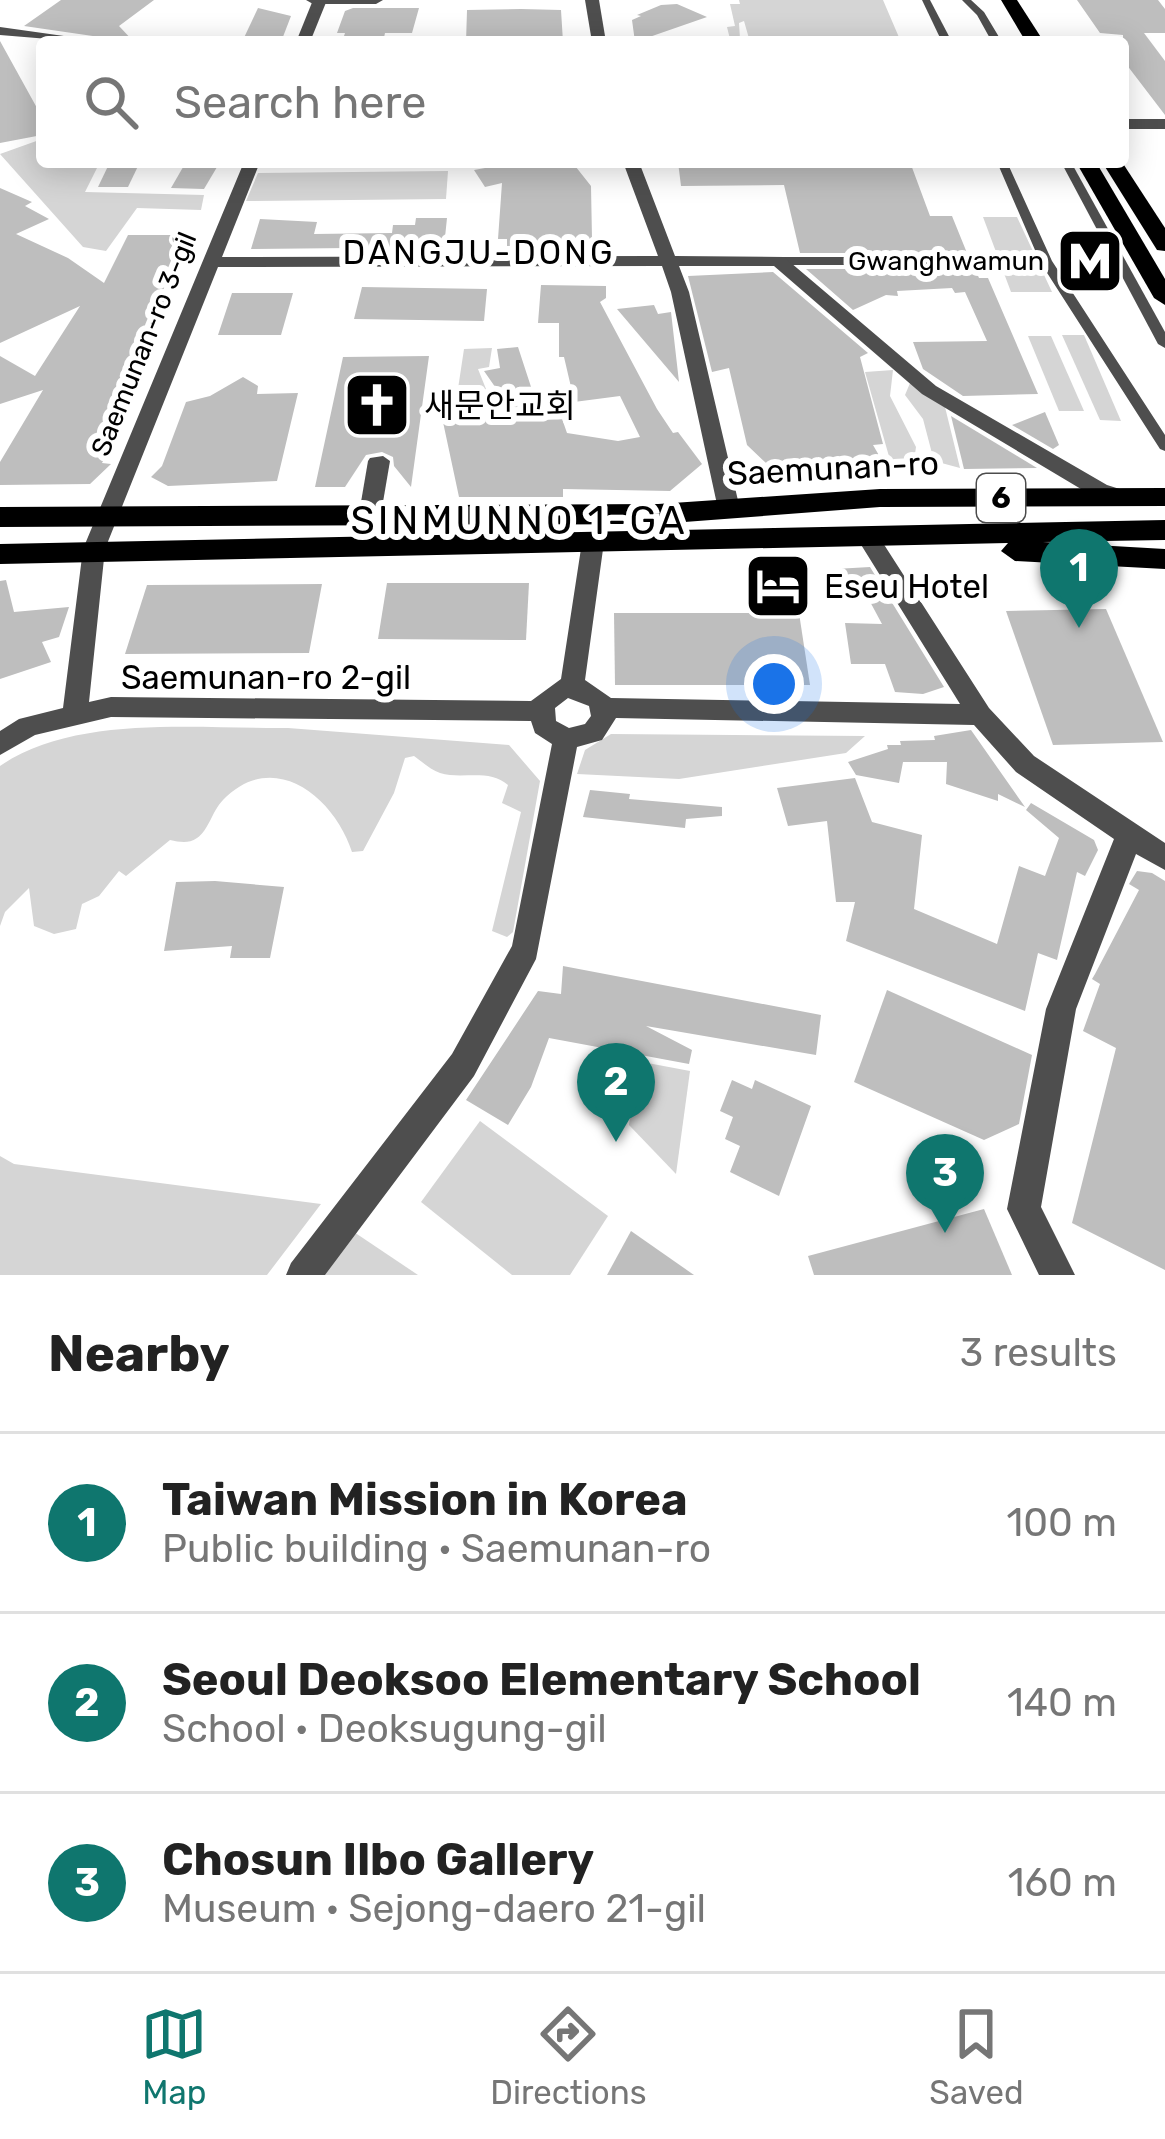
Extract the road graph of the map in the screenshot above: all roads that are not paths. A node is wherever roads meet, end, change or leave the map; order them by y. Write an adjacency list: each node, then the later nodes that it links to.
1 (318, 0): 2 (street); 10 (street)
2 (376, 0)
3 (592, 0): 11 (street)
4 (926, 0): 12 (street)
5 (966, 0): 13 (street)
6 (991, 0): 14 (main road)
7 (1009, 0): 15 (main road)
8 (0, 31): 9 (street)
9 (36, 36)
10 (305, 36)
11 (598, 36)
12 (943, 36)
13 (994, 36)
14 (1012, 36)
15 (1032, 36)
16 (1129, 124): 17 (street)
17 (1165, 124)
18 (249, 168): 27 (street, Saemunan-ro 3-gil)
19 (633, 168): 25 (street)
20 (1005, 168): 28 (street)
21 (1069, 168): 30 (street)
22 (1089, 168): 29 (main road)
23 (1116, 168): 24 (main road)
24 (1165, 245)
25 (670, 261): 26 (street); 27 (street); 34 (street)
26 (778, 261): 28 (street); 32 (street)
27 (210, 262): 36 (street, Saemunan-ro 3-gil)
28 (1046, 262): 31 (street)
29 (1165, 298)
30 (1165, 344)
31 (1165, 446)
32 (1122, 497): 33 (main road, Saemunan-ro / 6); 34 (main road, Saemunan-ro / 6)
33 (1165, 497)
34 (729, 509): 36 (main road, Saemunan-ro / 6)
35 (0, 517): 36 (main road, Saemunan-ro / 6)
36 (106, 517): 40 (street, Saemunan-ro 3-gil)
37 (1165, 530): 38 (main road, Saemunan-ro / 6)
38 (866, 535): 39 (main road, Saemunan-ro / 6); 42 (main road); 47 (street)
39 (592, 542): 40 (main road, Saemunan-ro / 6); 43 (street)
40 (94, 549): 41 (main road, Saemunan-ro / 6); 46 (street)
41 (0, 554)
42 (1165, 559)
43 (572, 687): 44 (street); 45 (street)
44 (604, 708): 47 (street); 48 (street)
45 (539, 711): 46 (street, Saemunan-ro 2-gil); 48 (street)
46 (76, 713): 49 (street, Saemunan-ro 2-gil)
47 (980, 715): 50 (street)
48 (566, 739): 53 (street)
49 (0, 744)
50 (1129, 836): 51 (street); 52 (street); 54 (street)
51 (1165, 836)
52 (1165, 858)
53 (303, 1275)
54 (1058, 1275)

